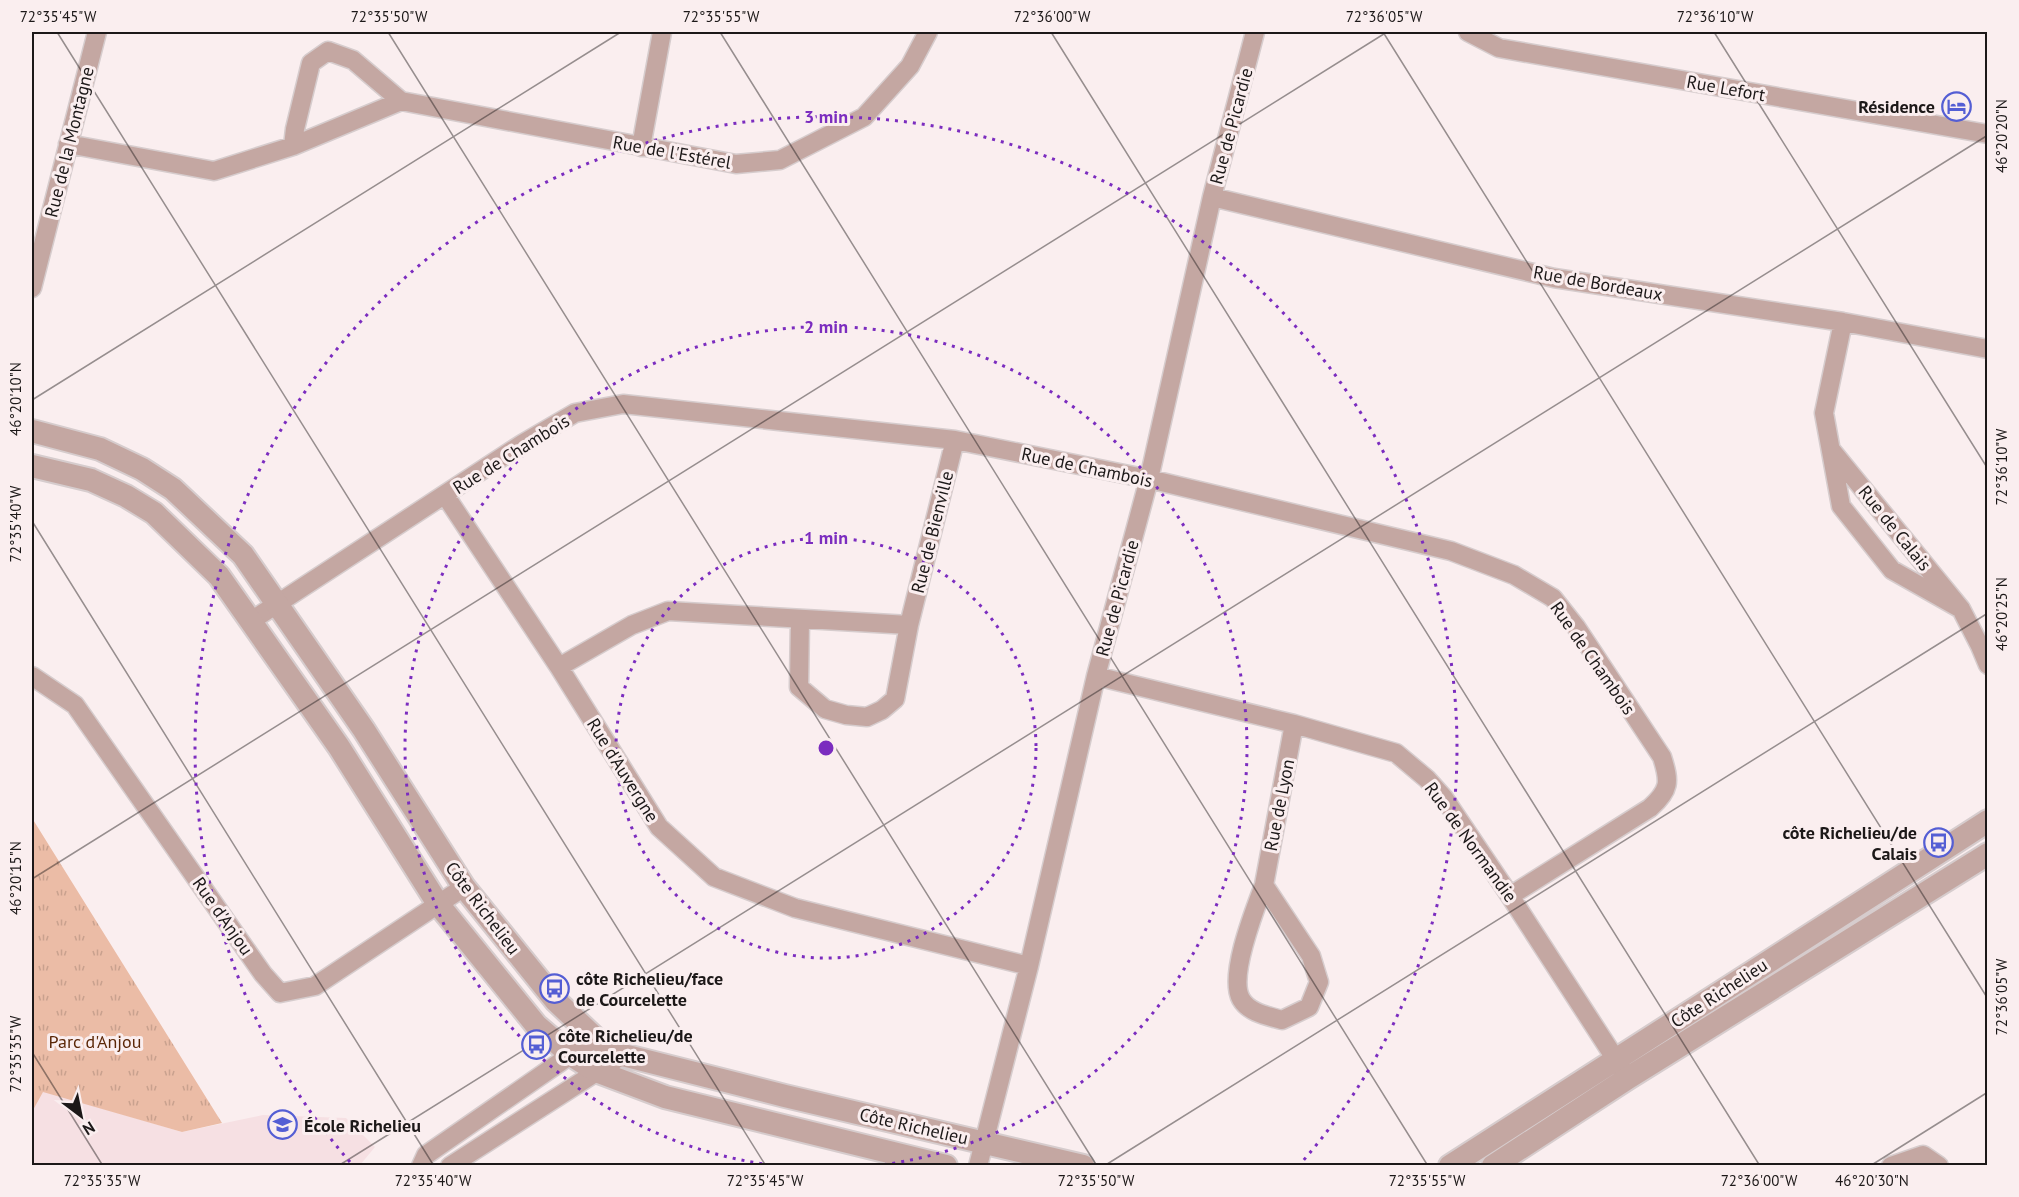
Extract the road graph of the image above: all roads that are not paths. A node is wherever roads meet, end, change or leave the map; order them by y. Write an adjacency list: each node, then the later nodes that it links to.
1 (97, 32): 8 (street, Rue de la Montagne)
2 (662, 32): 10 (street)
3 (928, 32): 10 (street, Rue de l'Estérel)
4 (1255, 32): 11 (street, Rue de Picardie)
5 (1468, 32): 7 (street, Rue Lefort)
6 (401, 101): 9 (street); 9 (street, Rue de l'Estérel); 10 (street, Rue de l'Estérel)
7 (1988, 134)
8 (68, 144): 9 (street); 12 (street, Rue de la Montagne)
9 (293, 146)
10 (641, 147)
11 (1212, 197): 13 (street, Rue de Bordeaux); 19 (street, Rue de Picardie)
12 (32, 288)
13 (1843, 322): 14 (street, Rue de Bordeaux); 17 (street, Rue de Calais)
14 (1988, 349)
15 (32, 431): 21 (street, Côte Richelieu)
16 (955, 440): 19 (street, Rue de Chambois); 20 (street, Rue de Chambois); 25 (street, Rue de Bienville)
17 (1829, 447): 22 (street, Rue de Calais); 22 (street, Rue de Calais)
18 (32, 466): 24 (street, Côte Richelieu)
19 (1149, 479): 29 (street, Rue de Picardie); 35 (street, Rue de Chambois)
20 (445, 495): 21 (street, Rue de Chambois); 27 (street, Rue d'Auvergne)
21 (278, 606): 24 (street, Rue de Chambois); 34 (street, Côte Richelieu)
22 (1961, 609): 26 (street, Rue de Calais)
23 (800, 619): 25 (street); 25 (street, Rue de Bienville); 27 (street)
24 (251, 621): 36 (street, Côte Richelieu)
25 (909, 625)
26 (1988, 665)
27 (559, 667): 37 (street, Rue d'Auvergne)
28 (32, 676): 36 (street, Rue d'Anjou)
29 (1096, 676): 30 (street, Rue de Normandie); 37 (street, Rue de Picardie)
30 (1294, 724): 33 (street, Rue de Lyon); 35 (street, Rue de Normandie)
31 (1988, 821): 41 (street, Côte Richelieu)
32 (1988, 854): 41 (street, Côte Richelieu)
33 (1264, 885): 33 (street, Rue de Lyon)
34 (464, 887): 36 (street, Rue d'Anjou); 38 (street, Côte Richelieu)
35 (1510, 896): 41 (street, Rue de Normandie)
36 (438, 904): 39 (street, Côte Richelieu)
37 (1029, 966): 43 (street, Rue de Picardie)
38 (595, 1038): 39 (street); 40 (street, Côte Richelieu)
39 (571, 1055): 42 (street, Côte Richelieu); 44 (street)
40 (623, 1055): 42 (street); 43 (street, Côte Richelieu)
41 (1622, 1069): 49 (street, Côte Richelieu); 50 (street, Côte Richelieu)
42 (596, 1071): 45 (street); 46 (street, Côte Richelieu)
43 (984, 1143): 47 (street, Rue de Picardie); 48 (street, Côte Richelieu)
44 (421, 1166)
45 (450, 1166)
46 (946, 1166)
47 (978, 1166)
48 (1083, 1166)
49 (1450, 1166)
50 (1493, 1166)
51 (1891, 1166): 52 (street)
52 (1939, 1166)

